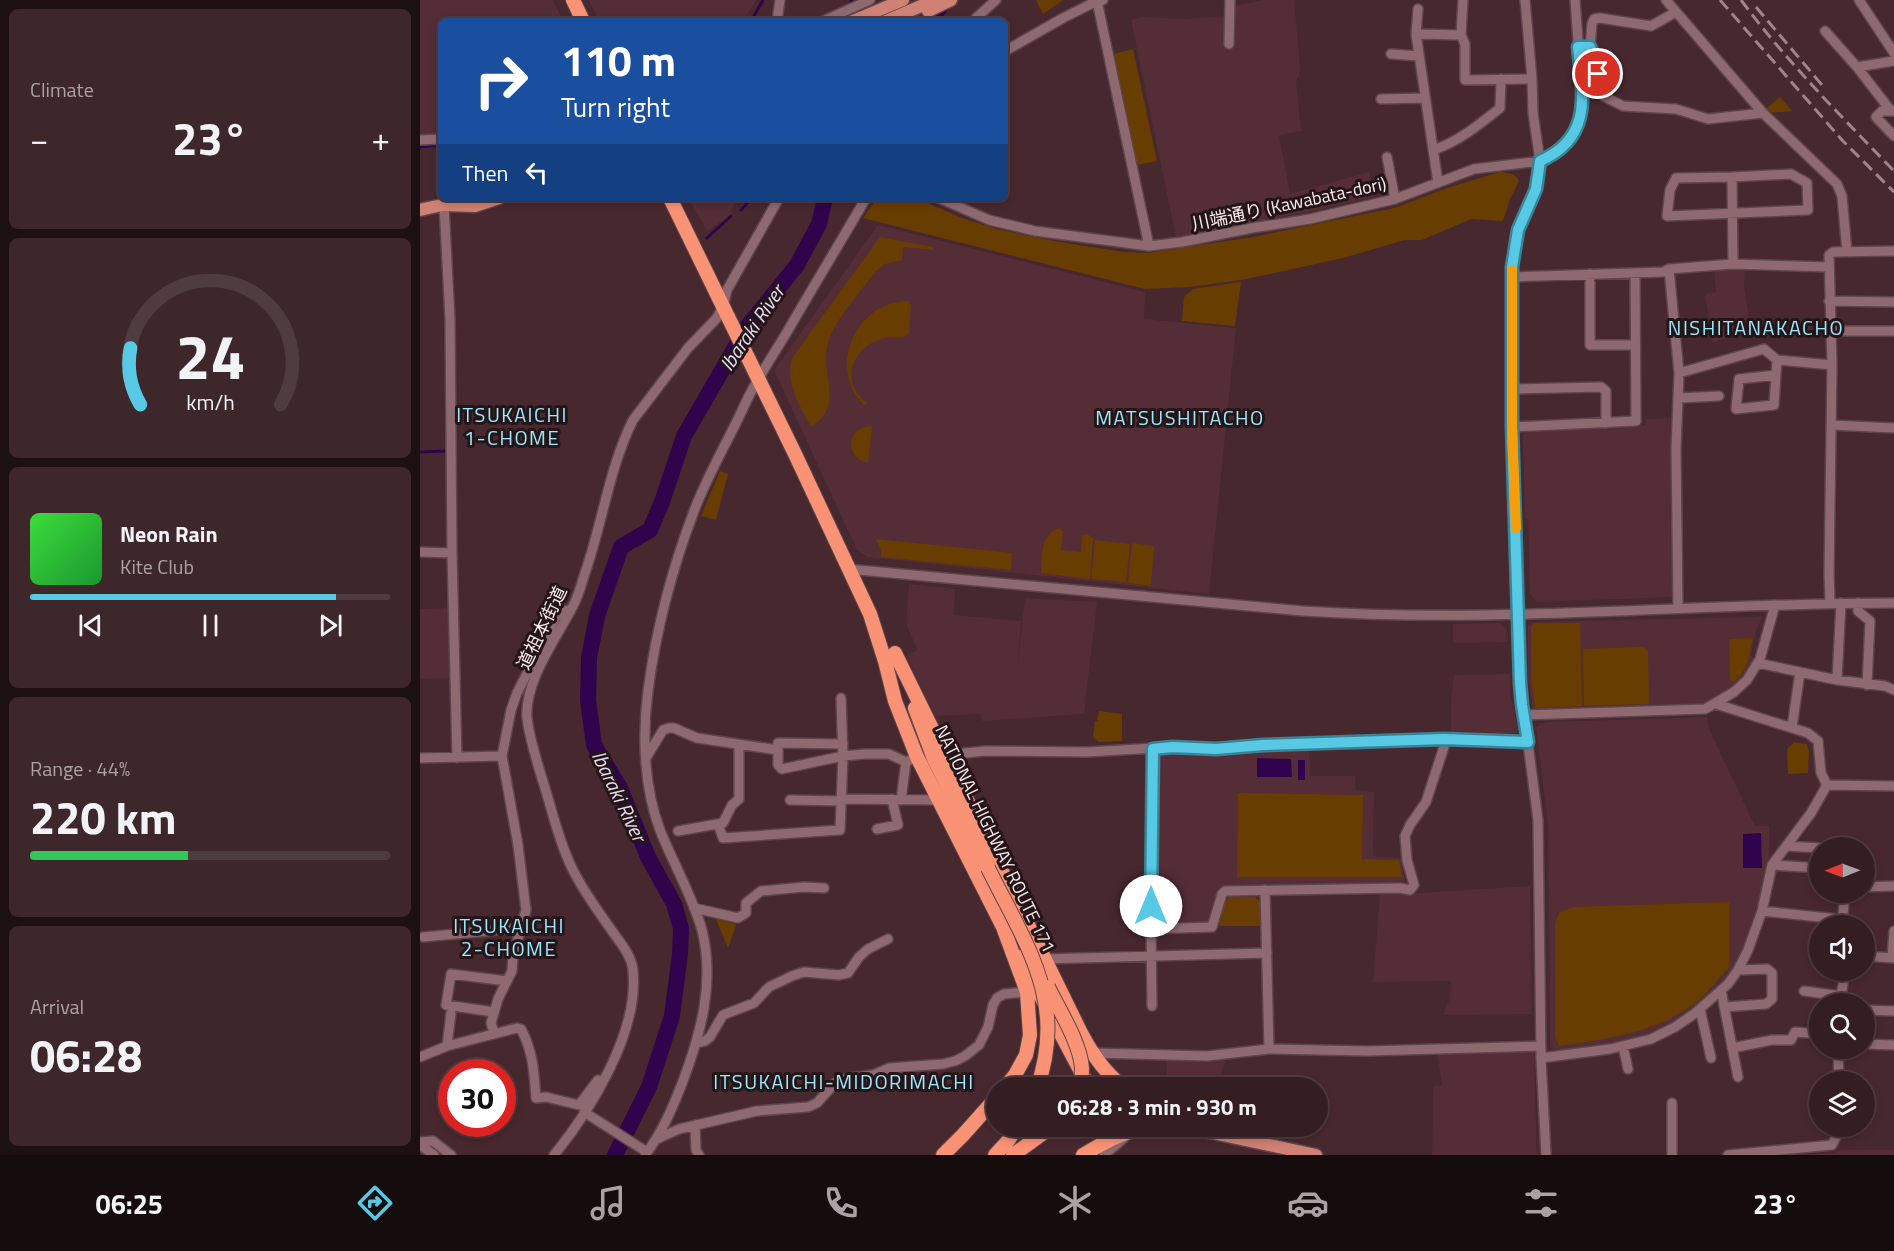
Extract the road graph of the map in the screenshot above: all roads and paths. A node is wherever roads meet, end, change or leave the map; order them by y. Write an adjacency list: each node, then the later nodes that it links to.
1 (573, 0): 19 (highway)
2 (780, 0): 20 (street)
3 (870, 0): 21 (street)
4 (919, 0): 16 (main road)
5 (935, 0): 24 (main road)
6 (951, 0): 25 (main road)
7 (989, 0): 26 (street)
8 (996, 0): 27 (street)
9 (1230, 0): 31 (street)
10 (1463, 0): 30 (street)
11 (1525, 0): 41 (street)
12 (1575, 0): 32 (street, 川端通り (Kawabata-dori))
13 (1666, 0): 18 (street)
14 (1858, 0): 35 (street)
15 (1100, 1): 34 (street); 63 (street)
16 (900, 3): 22 (main road); 23 (main road)
17 (1418, 9): 29 (street)
18 (1676, 12): 33 (street); 45 (street)
19 (582, 18)
20 (777, 18)
21 (830, 18)
22 (861, 18)
23 (878, 18)
24 (893, 18)
25 (913, 18)
26 (976, 18)
27 (976, 18)
28 (1825, 31): 39 (street)
29 (1416, 34): 30 (street); 37 (street)
30 (1461, 35): 40 (street)
31 (1229, 45)
32 (1578, 47): 33 (street); 51 (street, 川端通り (Kawabata-dori))
33 (1590, 47): 45 (street)
34 (1008, 49)
35 (1894, 53)
36 (1390, 54): 37 (street)
37 (1419, 56): 42 (street)
38 (1894, 61): 39 (street)
39 (1857, 67): 44 (street)
40 (1502, 79): 41 (street); 49 (street)
41 (1532, 79): 51 (street)
42 (1425, 98): 43 (street); 49 (street)
43 (1381, 99)
44 (1892, 111): 46 (street)
45 (1763, 113): 65 (street)
46 (1894, 136)
47 (438, 139): 48 (street)
48 (420, 140)
49 (1433, 150): 53 (street)
50 (1387, 157): 54 (street)
51 (1540, 161): 53 (street, 川端通り (Kawabata-dori)); 71 (street)
52 (1732, 177): 62 (street); 62 (street); 62 (street)
53 (1438, 183): 54 (street, 川端通り (Kawabata-dori))
54 (1395, 199): 63 (street, 川端通り (Kawabata-dori))
55 (490, 201): 60 (main road)
56 (671, 201): 74 (highway, NATIONAL HIGHWAY ROUTE 171)
57 (777, 201): 74 (street, 道祖本街道)
58 (864, 201): 80 (street)
59 (946, 201): 63 (street, 川端通り (Kawabata-dori))
60 (448, 202): 61 (main road); 91 (street)
61 (420, 210)
62 (1732, 213): 66 (street)
63 (1149, 246)
64 (1894, 251): 65 (street)
65 (1847, 252): 67 (street)
66 (1733, 264): 67 (street); 68 (street)
67 (1829, 267): 72 (street)
68 (1669, 269): 69 (street); 81 (street)
69 (1635, 273): 70 (street); 77 (street)
70 (1590, 274): 71 (street); 77 (street)
71 (1512, 277): 83 (street)
72 (1829, 302): 73 (street); 75 (street)
73 (1894, 302)
74 (725, 311): 80 (highway, NATIONAL HIGHWAY ROUTE 171); 99 (street, 道祖本街道)
75 (1830, 331): 76 (street); 79 (street)
76 (1894, 331)
77 (1635, 345): 86 (street)
78 (1777, 360): 79 (street); 81 (street); 82 (street)
79 (1832, 364): 87 (street)
80 (755, 373): 92 (highway, NATIONAL HIGHWAY ROUTE 171); 123 (street)
81 (1679, 373): 85 (street)
82 (1776, 375): 82 (street)
83 (1512, 389): 86 (street); 88 (street)
84 (1719, 396): 85 (street)
85 (1679, 398): 98 (street)
86 (1606, 423): 88 (street)
87 (1831, 425): 89 (street); 93 (street)
88 (1512, 427): 100 (street)
89 (1894, 428)
90 (420, 552): 91 (street)
91 (452, 554): 122 (street)
92 (848, 569): 100 (street); 101 (highway, NATIONAL HIGHWAY ROUTE 171)
93 (1830, 603): 94 (street); 97 (street)
94 (1841, 603): 95 (street); 105 (street)
95 (1858, 603): 96 (street); 106 (street)
96 (1894, 603)
97 (1775, 605): 98 (street); 103 (street)
98 (1678, 609): 100 (street)
99 (571, 610): 118 (street); 180 (street, 道祖本街道)
100 (1518, 613): 110 (street)
101 (870, 615): 102 (highway, NATIONAL HIGHWAY ROUTE 171); 124 (highway, NATIONAL HIGHWAY ROUTE 171)
102 (895, 653): 120 (highway); 155 (highway, NATIONAL HIGHWAY ROUTE 171, bridge)
103 (1758, 663): 104 (street); 109 (street)
104 (1800, 672): 105 (street); 111 (street)
105 (1837, 680): 106 (street)
106 (1867, 685): 107 (street)
107 (1894, 690)
108 (841, 699): 114 (street)
109 (1716, 704): 110 (street); 111 (street)
110 (1524, 715): 113 (street)
111 (1792, 727): 125 (street)
112 (1444, 739): 113 (street); 116 (street); 141 (street)
113 (1528, 742): 175 (street)
114 (843, 744): 117 (street); 119 (street)
115 (739, 746): 117 (street); 123 (street); 131 (street)
116 (1153, 749): 120 (street); 147 (street)
117 (778, 750): 119 (street)
118 (502, 756): 122 (street); 146 (street)
119 (843, 756): 124 (street); 129 (street)
120 (945, 757): 155 (highway)
121 (420, 758): 122 (street)
122 (457, 758)
123 (646, 758): 142 (street)
124 (911, 759): 127 (street); 130 (highway, NATIONAL HIGHWAY ROUTE 171)
125 (1827, 785): 126 (street); 134 (street)
126 (1894, 786)
127 (896, 799): 129 (street); 130 (street); 132 (street)
128 (789, 800): 129 (street)
129 (842, 800): 131 (street)
130 (938, 800): 145 (highway, NATIONAL HIGHWAY ROUTE 171)
131 (718, 824): 133 (street)
132 (877, 829)
133 (678, 831)
134 (1786, 846): 135 (street); 136 (street)
135 (1809, 847)
136 (1772, 865): 137 (street); 143 (street)
137 (1809, 867)
138 (1894, 886): 139 (street)
139 (1875, 887)
140 (824, 888): 142 (street)
141 (1265, 890): 147 (street); 151 (street)
142 (694, 908): 171 (street)
143 (1762, 911): 144 (street); 156 (street)
144 (1809, 917)
145 (1003, 927): 160 (highway, NATIONAL HIGHWAY ROUTE 171); 187 (highway)
146 (521, 928): 149 (street); 157 (street)
147 (1151, 928): 152 (street)
148 (1894, 931): 154 (street)
149 (423, 937)
150 (888, 939): 171 (street)
151 (1266, 953): 152 (street); 177 (street)
152 (1152, 956): 155 (street); 162 (street)
153 (1875, 957): 154 (street)
154 (1893, 958)
155 (1039, 960): 179 (highway); 186 (highway, NATIONAL HIGHWAY ROUTE 171, bridge); 188 (highway, bridge)
156 (1738, 970): 158 (street); 163 (street)
157 (507, 981): 167 (street); 167 (street)
158 (1721, 990): 163 (street); 164 (street)
159 (1804, 991): 161 (street)
160 (1027, 992): 185 (highway, NATIONAL HIGHWAY ROUTE 171); 195 (street)
161 (1812, 993)
162 (1152, 1006)
163 (1724, 1007): 178 (street)
164 (1700, 1009): 176 (street); 183 (street)
165 (1875, 1010): 166 (street)
166 (1894, 1011)
167 (494, 1012): 169 (street)
168 (451, 1013): 174 (street)
169 (494, 1033): 174 (street); 180 (street)
170 (1809, 1033): 178 (street)
171 (696, 1043): 203 (street)
172 (1875, 1044): 173 (street)
173 (1894, 1045)
174 (447, 1046): 181 (street)
175 (1541, 1046): 177 (street); 182 (street)
176 (1623, 1046): 182 (street); 184 (street)
177 (1269, 1048): 179 (street)
178 (1732, 1048): 190 (street)
179 (1093, 1053): 189 (highway)
180 (615, 1056): 193 (street, 道祖本街道)
181 (420, 1057)
182 (1541, 1058): 217 (street)
183 (1711, 1058)
184 (1628, 1069)
185 (1013, 1077)
186 (1041, 1077)
187 (1082, 1077)
188 (1084, 1077)
189 (1114, 1077)
190 (1738, 1077)
191 (1672, 1103): 218 (street)
192 (986, 1110): 196 (highway)
193 (586, 1113): 205 (street); 209 (street, 道祖本街道)
194 (986, 1119): 196 (highway)
195 (695, 1125): 203 (street); 210 (street)
196 (963, 1136): 211 (highway)
197 (1010, 1137): 212 (highway)
198 (1038, 1137): 213 (highway)
199 (1114, 1137): 214 (highway)
200 (1125, 1137): 215 (street)
201 (1234, 1137): 216 (main road)
202 (1836, 1137): 206 (street)
203 (657, 1139): 205 (street)
204 (420, 1143): 207 (street); 208 (street)
205 (645, 1152)
206 (1754, 1154): 219 (street)
207 (434, 1155)
208 (451, 1155)
209 (554, 1155)
210 (699, 1155)
211 (943, 1155)
212 (995, 1155)
213 (1013, 1155)
214 (1083, 1155)
215 (1104, 1155)
216 (1316, 1155)
217 (1546, 1155)
218 (1672, 1155)
219 (1728, 1155)

